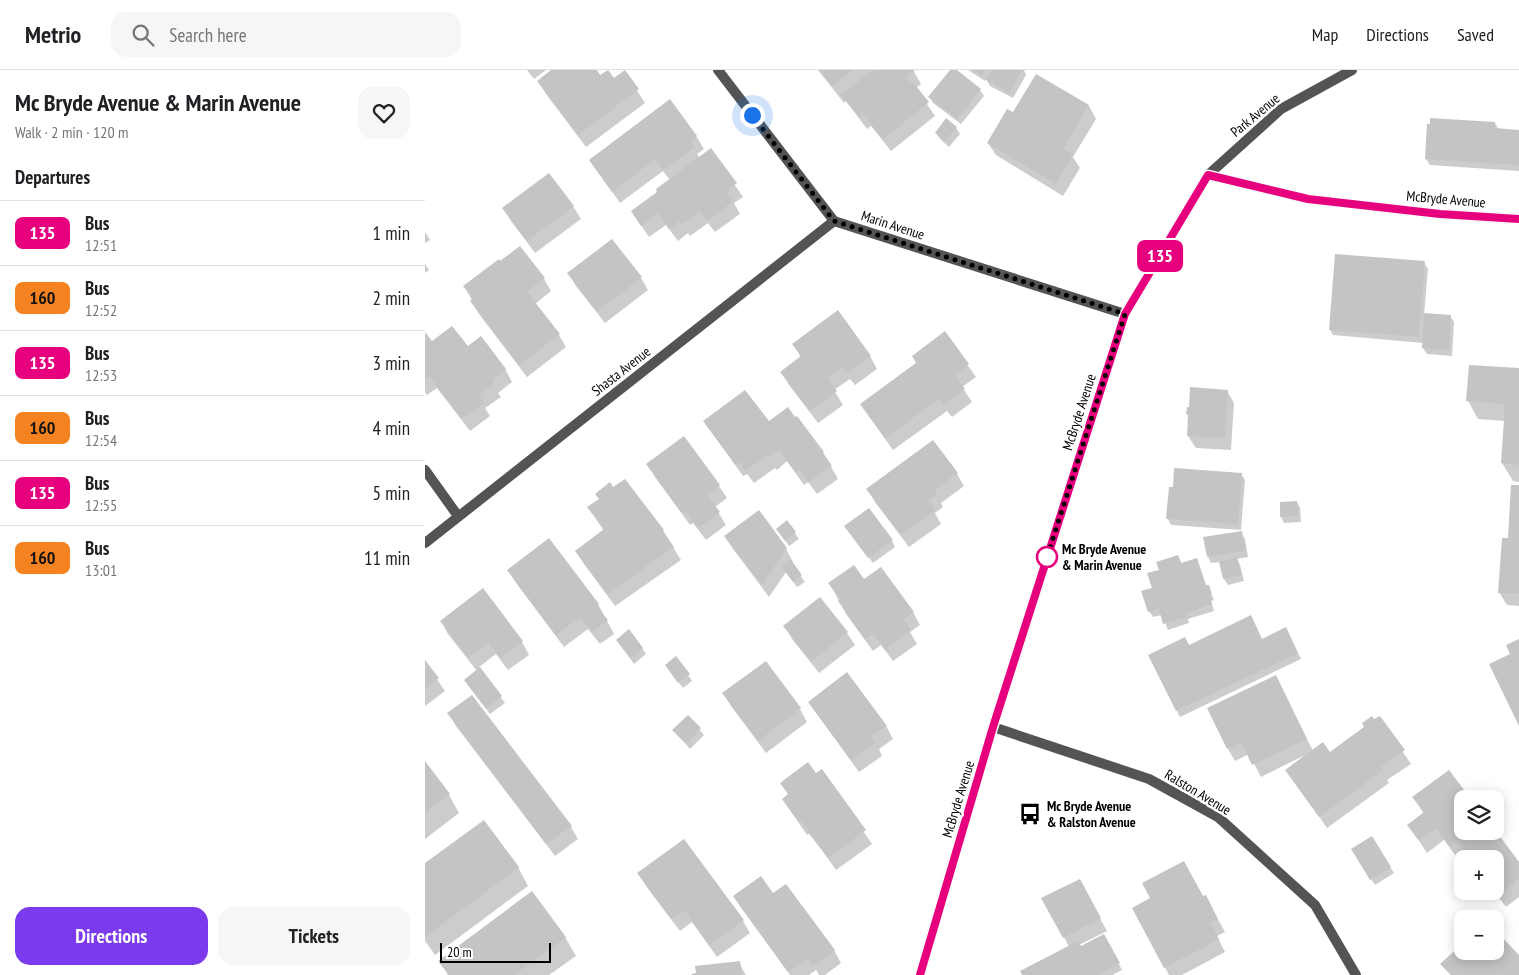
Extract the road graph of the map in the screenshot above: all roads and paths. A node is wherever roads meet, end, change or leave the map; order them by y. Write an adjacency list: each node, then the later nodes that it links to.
1 (717, 70): 5 (street)
2 (1352, 70): 3 (street, Park Avenue)
3 (1208, 175): 4 (main road, McBryde Avenue); 6 (main road, McBryde Avenue)
4 (1519, 219)
5 (834, 221): 6 (street, Marin Avenue); 8 (street, Shasta Avenue)
6 (1125, 314): 10 (main road, McBryde Avenue)
7 (425, 470): 8 (street)
8 (458, 516): 9 (street, Shasta Avenue)
9 (425, 543)
10 (993, 727): 11 (main road, McBryde Avenue); 12 (street, Ralston Avenue)
11 (920, 975)
12 (1356, 975)

